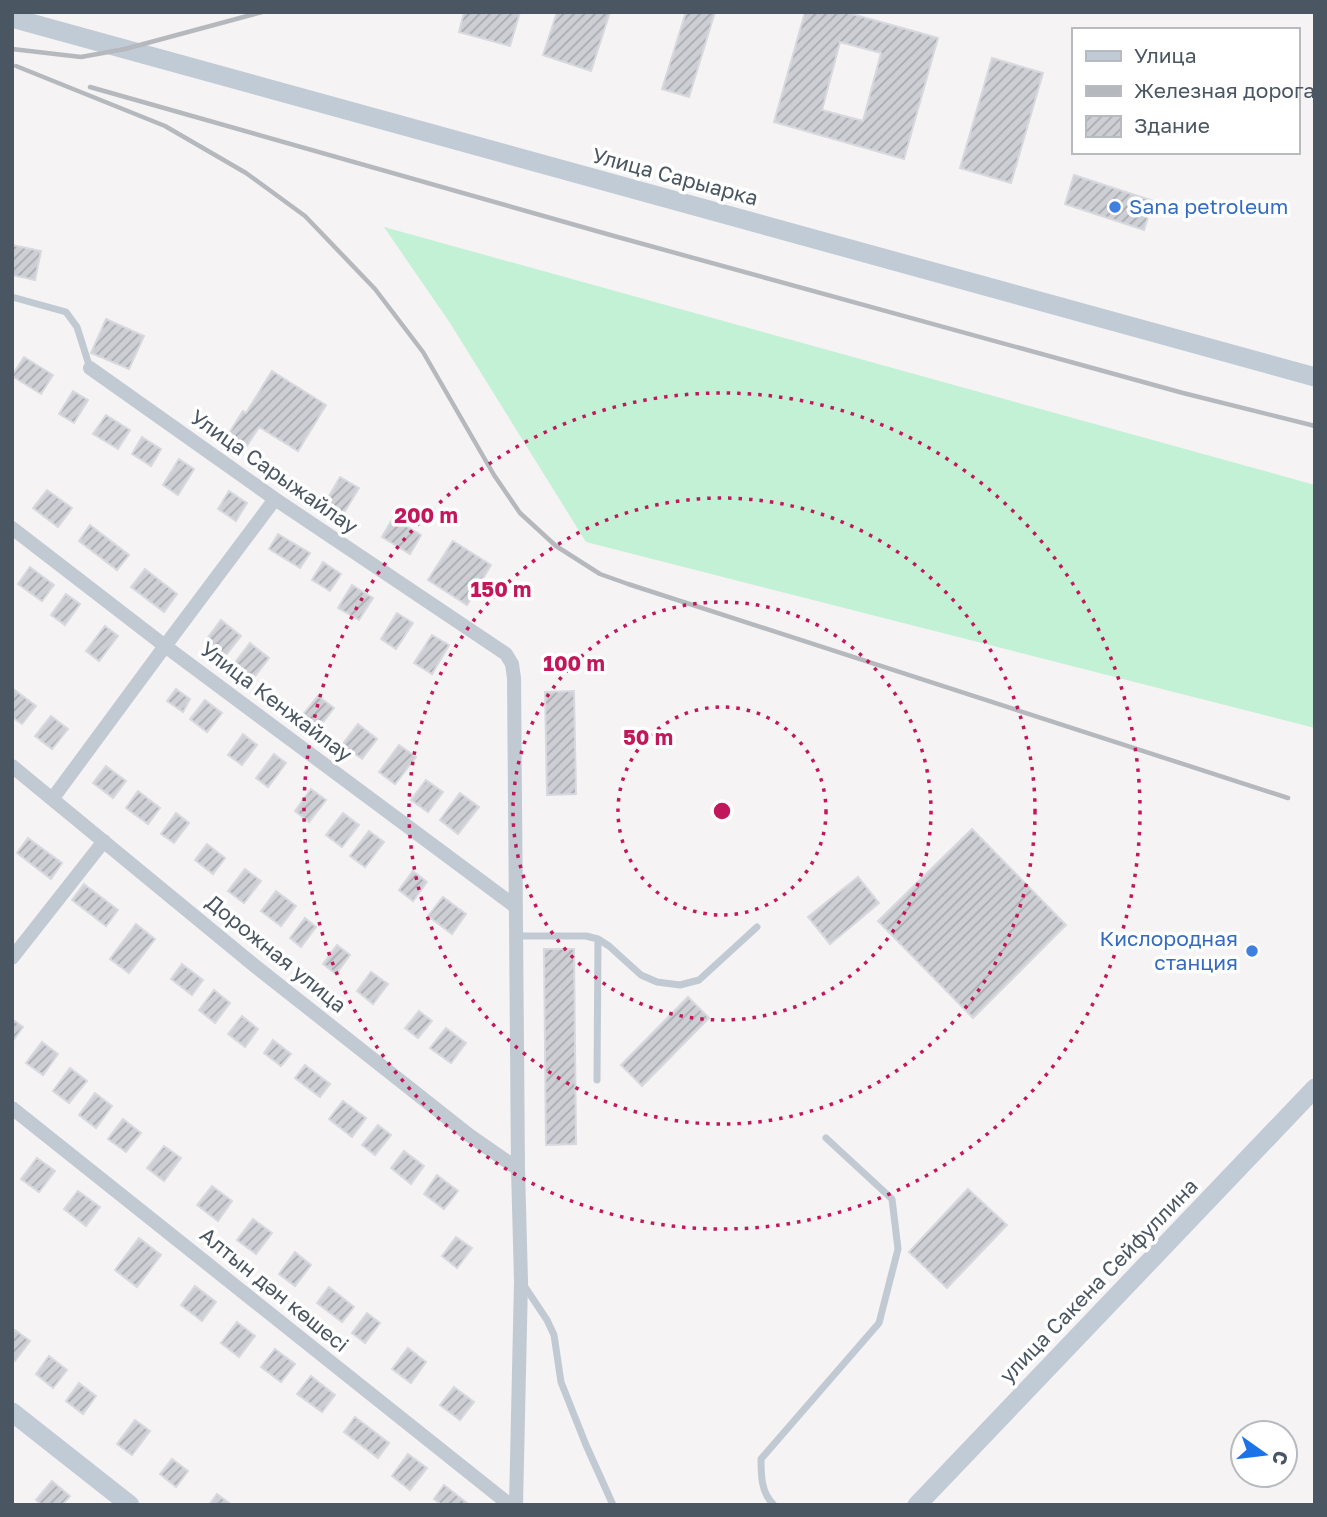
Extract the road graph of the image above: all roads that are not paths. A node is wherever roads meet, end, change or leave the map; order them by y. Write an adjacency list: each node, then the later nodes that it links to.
1 (12, 18): 2 (main road, Улица Сарыарка)
2 (39, 18): 5 (main road, Улица Сарыарка)
3 (12, 297): 4 (lane)
4 (89, 368): 6 (street, Улица Сарыжайлау)
5 (1315, 377)
6 (275, 499): 8 (street); 12 (street, Улица Сарыжайлау)
7 (12, 528): 8 (street, Улица Кенжайлау)
8 (165, 646): 10 (street); 12 (street, Улица Кенжайлау)
9 (12, 766): 10 (street, Дорожная улица)
10 (53, 799): 11 (street, Дорожная улица)
11 (104, 841): 16 (street); 21 (street, Дорожная улица)
12 (516, 907): 14 (street)
13 (757, 927): 15 (lane)
14 (517, 936): 15 (lane); 21 (street)
15 (598, 939): 17 (lane)
16 (12, 958)
17 (597, 1080)
18 (1315, 1088): 29 (main road, улица Сакена Сейфуллина)
19 (12, 1108): 25 (street, Алтын дән көшесі)
20 (826, 1138): 28 (lane)
21 (518, 1169): 22 (street)
22 (521, 1281): 26 (street); 27 (lane)
23 (12, 1412): 24 (main road)
24 (130, 1505)
25 (510, 1505)
26 (516, 1505)
27 (613, 1505)
28 (774, 1505)
29 (917, 1505)

